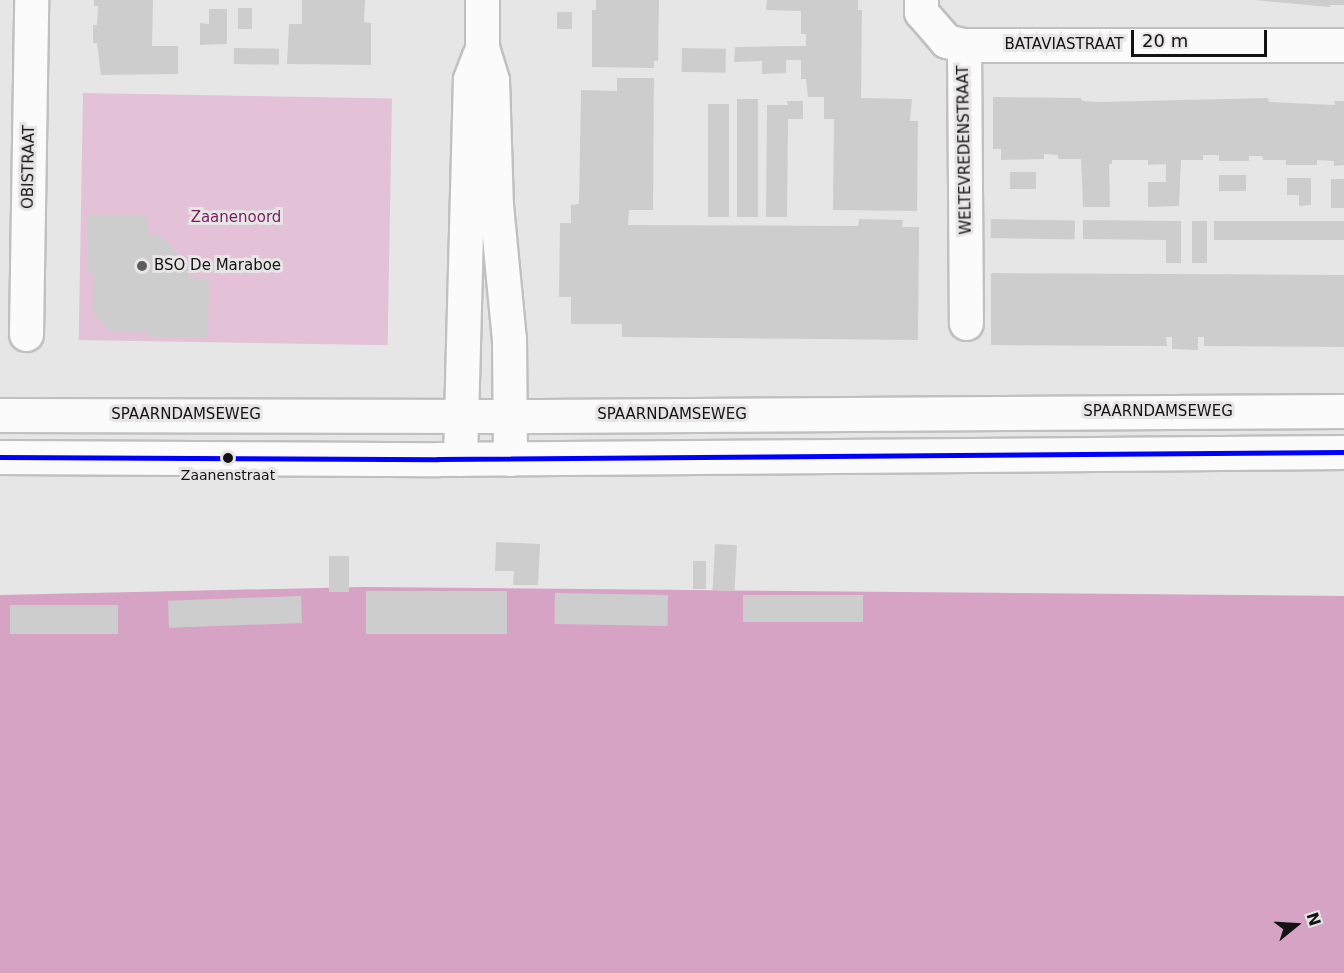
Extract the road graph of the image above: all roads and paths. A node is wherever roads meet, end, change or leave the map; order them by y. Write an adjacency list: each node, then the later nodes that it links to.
1 (31, 0): 8 (main road, OBISTRAAT)
2 (482, 0): 6 (main road)
3 (921, 0): 4 (main road, WELTEVREDENSTRAAT)
4 (964, 45): 5 (main road, BATAVIASTRAAT); 7 (main road, WELTEVREDENSTRAAT)
5 (1344, 45)
6 (482, 47): 11 (main road); 12 (main road)
7 (966, 323)
8 (26, 334)
9 (1344, 411): 12 (main road, SPAARNDAMSEWEG)
10 (0, 415): 11 (main road, SPAARNDAMSEWEG)
11 (460, 415): 12 (main road, SPAARNDAMSEWEG); 15 (main road)
12 (510, 416): 16 (main road)
13 (1344, 452): 16 (main road)
14 (0, 457): 15 (main road)
15 (460, 459): 16 (main road)
16 (510, 459)

